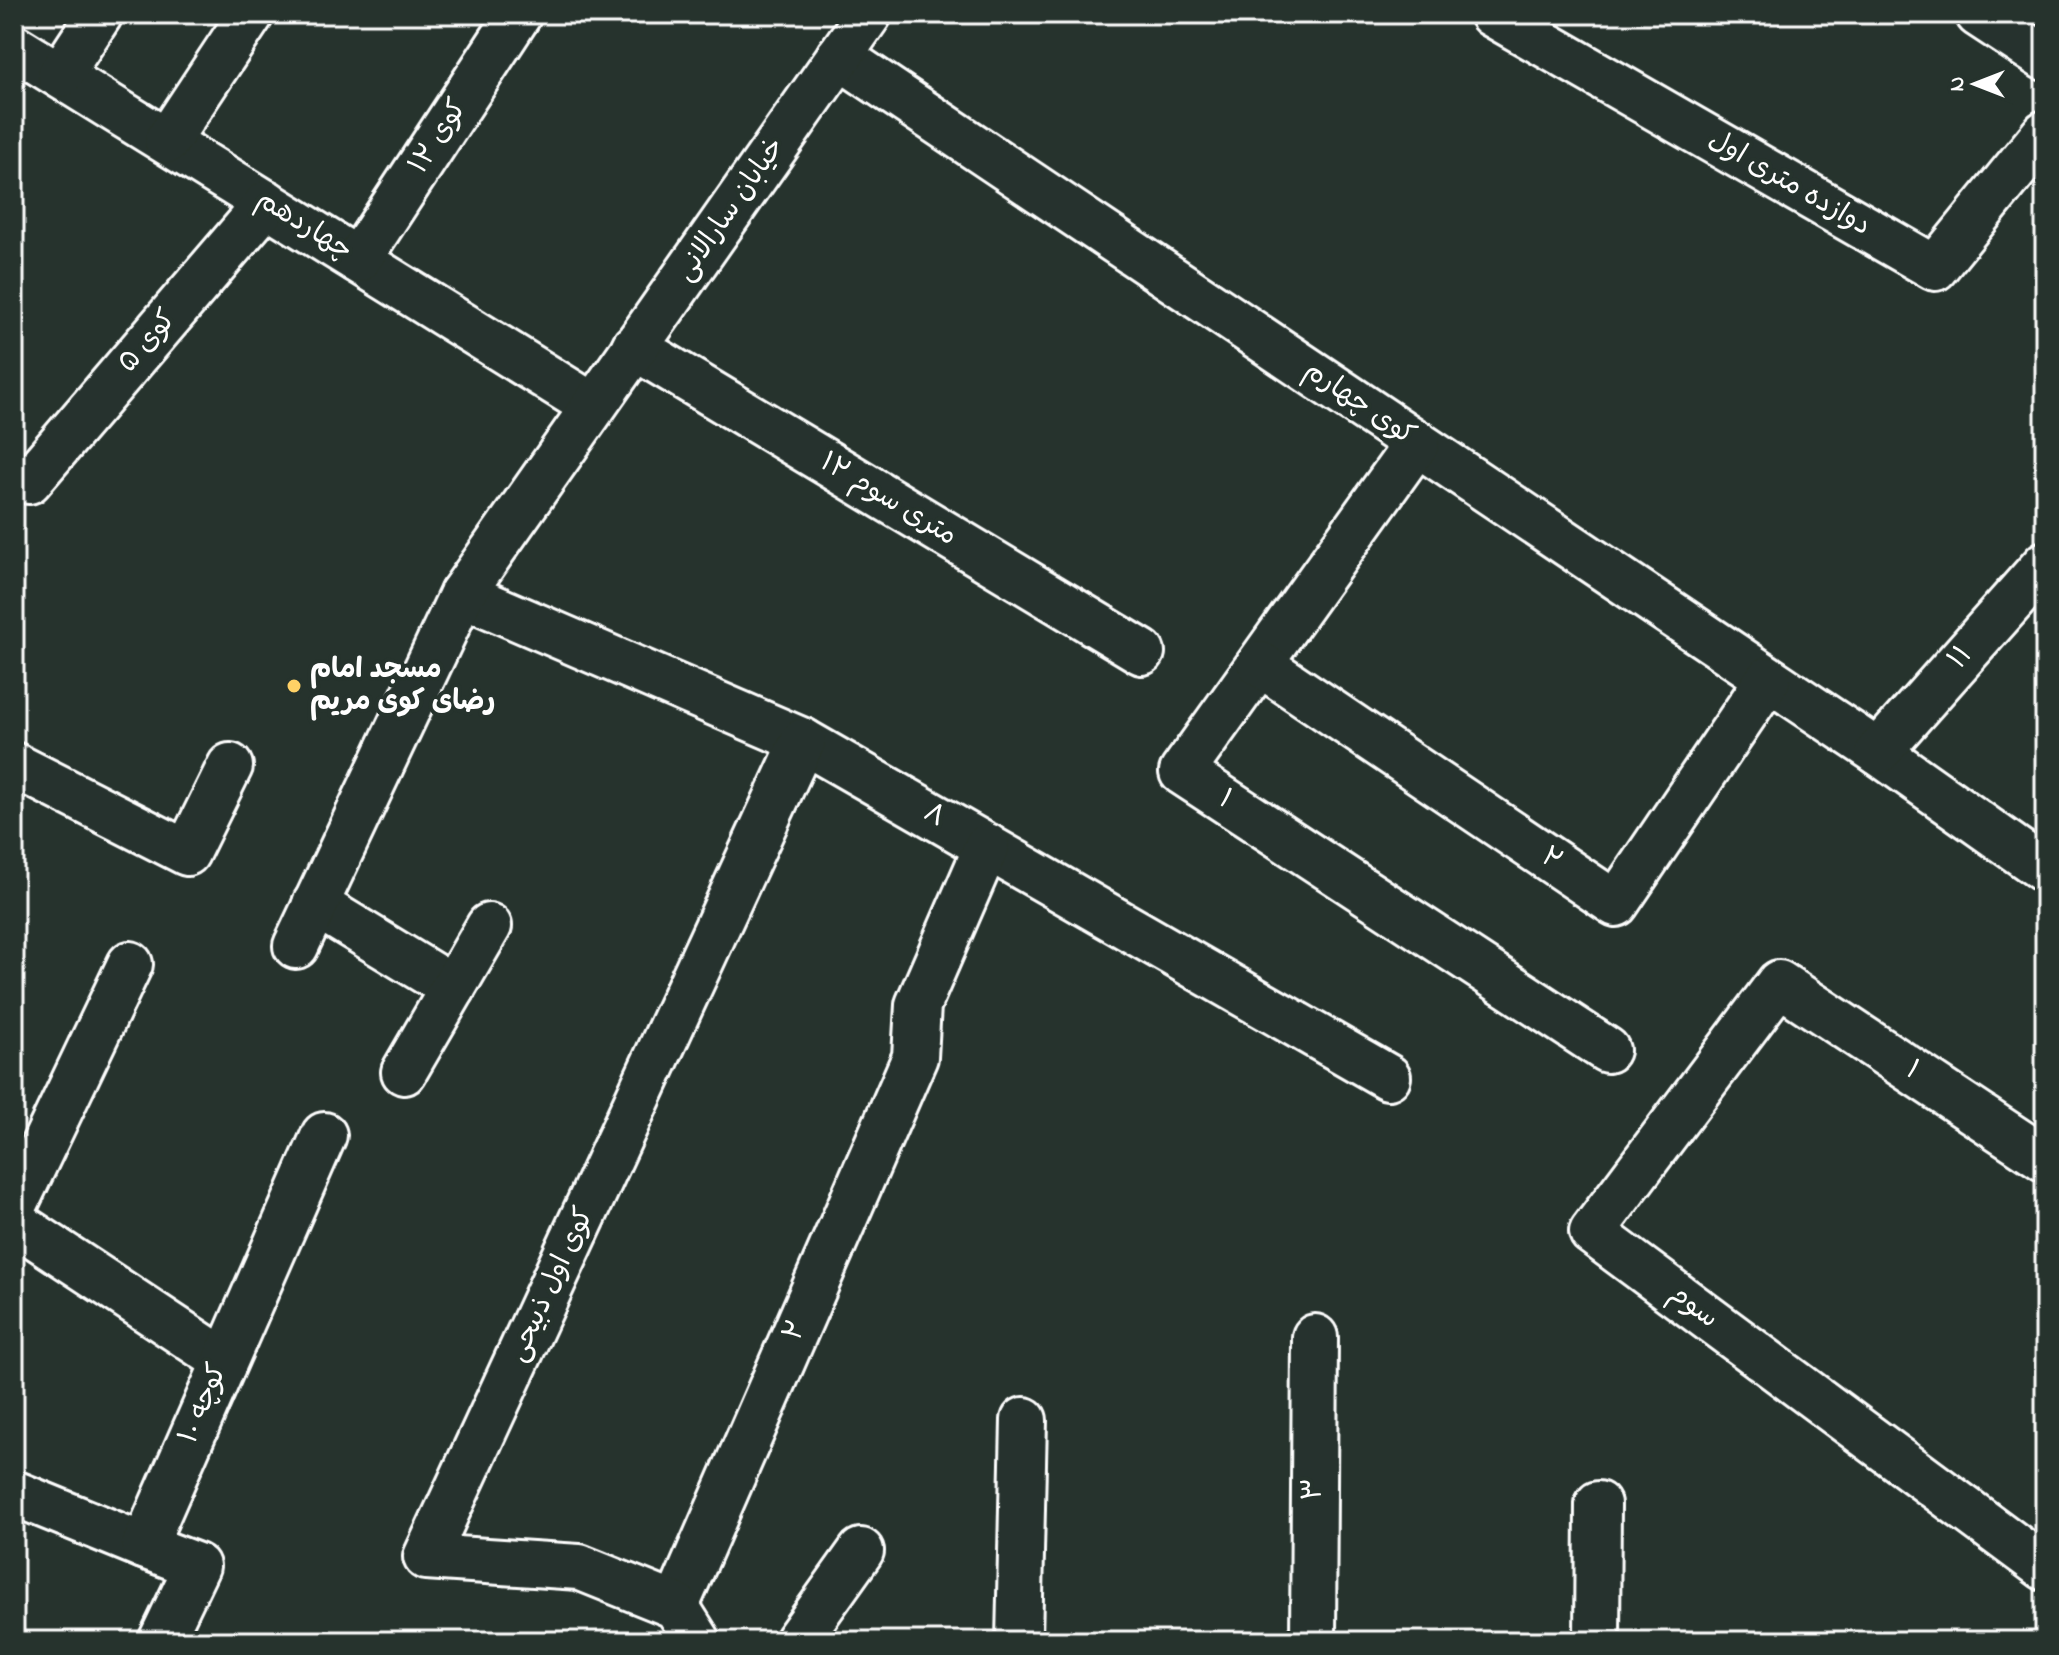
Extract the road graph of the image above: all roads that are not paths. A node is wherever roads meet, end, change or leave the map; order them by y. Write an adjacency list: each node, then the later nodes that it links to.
1 (100, 14): 10 (street)
2 (251, 14): 12 (street)
3 (519, 14): 14 (street, کوی ۱۲)
4 (869, 14): 8 (street, خیابان سارالانی)
5 (1492, 14): 11 (street, دوازده متری اول)
6 (1978, 14): 9 (street)
7 (17, 54): 10 (street, چهاردهم)
8 (839, 56): 15 (street, خیابان سارالانی); 17 (street, کوی چهارم)
9 (2045, 58)
10 (60, 75): 12 (street, چهاردهم)
11 (2045, 133)
12 (167, 141): 13 (street, چهاردهم)
13 (267, 203): 14 (street, چهاردهم); 18 (street, کوی ۵)
14 (358, 260): 16 (street, چهاردهم)
15 (634, 347): 16 (street, خیابان سارالانی); 21 (street, ۱۲ متری سوم)
16 (593, 406): 20 (street, خیابان سارالانی)
17 (1417, 443): 22 (street, ۱); 23 (street, کوی چهارم)
18 (29, 481)
19 (2045, 564): 25 (street, ۱۱)
20 (462, 594): 24 (street, ۸); 30 (street, خیابان سارالانی)
21 (1142, 652)
22 (1260, 664): 23 (street, ۲); 36 (street, ۱)
23 (1768, 679): 25 (street, کوی چهارم)
24 (803, 741): 28 (street, ۸); 51 (street, کوی اول ذبیحی)
25 (1878, 752): 29 (street, کوی چهارم)
26 (14, 765): 27 (street)
27 (230, 766)
28 (987, 846): 38 (street, ۸); 51 (street, ۲)
29 (2045, 870)
30 (315, 904): 32 (street, خیابان سارالانی); 35 (street)
31 (489, 926): 35 (street)
32 (296, 946)
33 (130, 964): 41 (street)
34 (1779, 983): 40 (street, ۱); 50 (street, سوم)
35 (453, 988): 37 (street)
36 (1607, 1050)
37 (404, 1072)
38 (1388, 1077)
39 (324, 1135): 44 (street, کوچه ۱۰)
40 (2045, 1159)
41 (14, 1207)
42 (14, 1222): 44 (street)
43 (1315, 1337): 55 (street, ۳)
44 (223, 1360): 48 (street, کوچه ۱۰)
45 (1024, 1420): 54 (street)
46 (14, 1493): 48 (street)
47 (1598, 1504): 56 (street)
48 (144, 1546): 52 (street)
49 (861, 1551): 53 (street)
50 (2045, 1568)
51 (687, 1623)
52 (161, 1641)
53 (797, 1641)
54 (1019, 1641)
55 (1313, 1641)
56 (1597, 1641)

